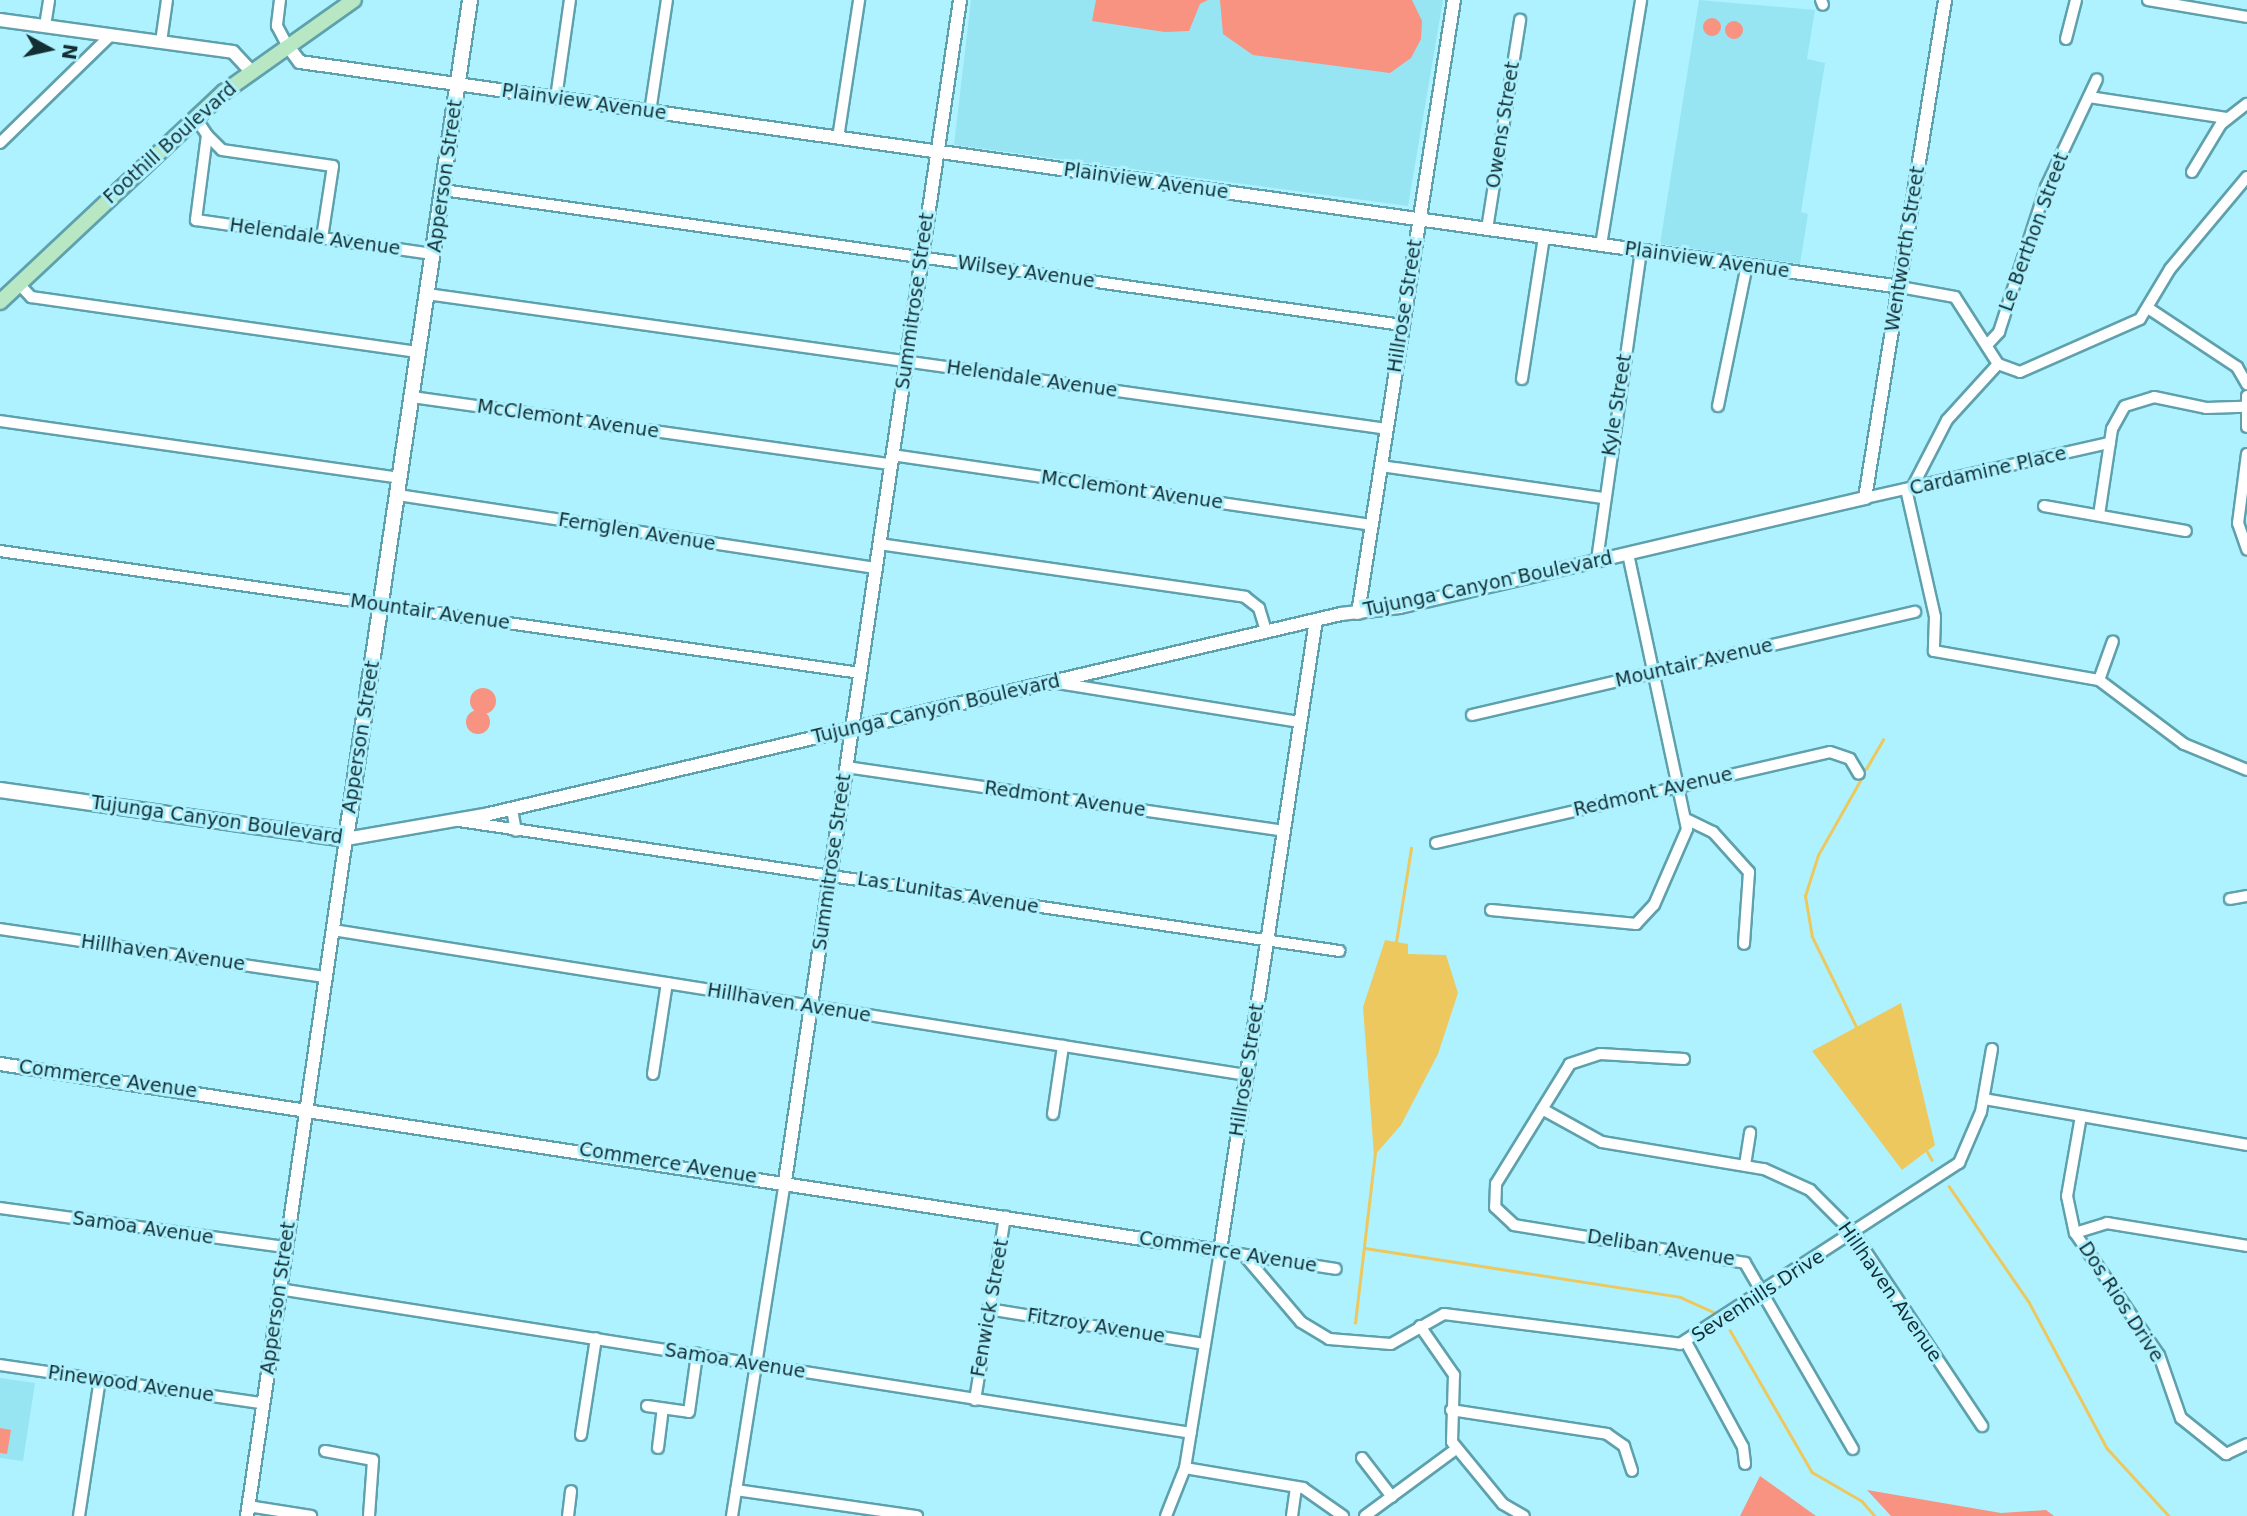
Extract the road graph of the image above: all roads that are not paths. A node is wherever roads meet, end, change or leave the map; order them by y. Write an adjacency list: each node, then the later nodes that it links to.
1 (49, 0): 18 (street)
2 (167, 0): 21 (street)
3 (280, 0): 22 (street)
4 (354, 0): 22 (main road, Foothill Boulevard)
5 (470, 0): 25 (main road, Apperson Street)
6 (570, 0): 27 (street)
7 (667, 0): 29 (street)
8 (859, 0): 33 (street)
9 (960, 0): 35 (street, Summitrose Street)
10 (1454, 0): 39 (street, Hillrose Street)
11 (1641, 0): 43 (street)
12 (1945, 0): 49 (street, Wentworth Street)
13 (2076, 0): 20 (street)
14 (2148, 0): 15 (street)
15 (2247, 17)
16 (0, 20): 18 (street)
17 (1520, 20): 40 (street, Owens Street)
18 (45, 26): 19 (street)
19 (111, 35): 21 (street); 34 (street)
20 (2066, 39)
21 (161, 42): 23 (street)
22 (287, 44): 23 (main road, Foothill Boulevard); 25 (street, Plainview Avenue)
23 (251, 72): 30 (main road, Foothill Boulevard)
24 (2097, 79): 26 (street, Le Berthon Street)
25 (458, 84): 27 (street, Plainview Avenue); 38 (main road, Apperson Street)
26 (2089, 97): 31 (street); 54 (street, Le Berthon Street)
27 (556, 98): 29 (street, Plainview Avenue)
28 (2247, 104): 31 (street)
29 (650, 112): 33 (street, Plainview Avenue)
30 (195, 117): 32 (street); 48 (main road, Foothill Boulevard)
31 (2226, 118): 36 (street)
32 (207, 135): 42 (street); 42 (street, Helendale Avenue)
33 (838, 138): 35 (street, Plainview Avenue)
34 (0, 143)
35 (937, 152): 39 (street, Plainview Avenue); 46 (street, Summitrose Street)
36 (2192, 172)
37 (2247, 177): 52 (street)
38 (443, 190): 45 (main road, Apperson Street); 46 (street, Wilsey Avenue)
39 (1418, 219): 40 (street, Plainview Avenue); 53 (street, Hillrose Street)
40 (1487, 229): 41 (street, Plainview Avenue)
41 (1544, 237): 43 (street, Plainview Avenue); 58 (street)
42 (322, 238): 45 (street, Helendale Avenue)
43 (1601, 245): 44 (street, Plainview Avenue)
44 (1641, 251): 47 (street, Plainview Avenue); 74 (street, Kyle Street)
45 (433, 254): 50 (main road, Apperson Street)
46 (922, 257): 53 (street, Wilsey Avenue); 56 (street, Summitrose Street)
47 (1746, 265): 49 (street, Plainview Avenue); 62 (street)
48 (19, 284): 51 (main road, Foothill Boulevard); 55 (street)
49 (1900, 288): 54 (street, Plainview Avenue); 75 (street, Wentworth Street)
50 (428, 293): 55 (main road, Apperson Street); 56 (street, Helendale Avenue)
51 (0, 302)
52 (2148, 308): 57 (street); 59 (street)
53 (1402, 325): 66 (street, Hillrose Street)
54 (1987, 345): 57 (street)
55 (419, 352): 61 (main road, Apperson Street)
56 (906, 361): 66 (street, Helendale Avenue); 69 (street, Summitrose Street)
57 (1998, 365): 72 (street)
58 (1522, 379)
59 (2247, 384)
60 (2247, 396): 63 (street)
61 (412, 397): 69 (street, McClemont Avenue); 71 (main road, Apperson Street)
62 (1718, 405)
63 (2244, 407): 65 (street); 67 (street)
64 (0, 421): 71 (street)
65 (2247, 427)
66 (1387, 429): 70 (street, Hillrose Street)
67 (2110, 443): 72 (street, Cardamine Place); 77 (street)
68 (2247, 454): 81 (street)
69 (892, 460): 78 (street, McClemont Avenue); 80 (street, Summitrose Street)
70 (1381, 466): 74 (street); 78 (street, Hillrose Street)
71 (400, 478): 73 (main road, Apperson Street)
72 (1910, 486): 75 (street, Cardamine Place); 94 (street)
73 (398, 495): 85 (street, Fernglen Avenue); 86 (main road, Apperson Street)
74 (1603, 498): 84 (street, Kyle Street)
75 (1866, 498): 83 (street, Tujunga Canyon Boulevard)
76 (2044, 506): 77 (street)
77 (2099, 515): 79 (street)
78 (1373, 525): 88 (street, Hillrose Street)
79 (2186, 530)
80 (879, 544): 85 (street, Summitrose Street); 90 (street)
81 (2247, 549)
82 (0, 551): 86 (street, Mountair Avenue)
83 (1628, 553): 84 (street, Tujunga Canyon Boulevard); 92 (street)
84 (1597, 560): 88 (street, Tujunga Canyon Boulevard)
85 (875, 569): 93 (street, Summitrose Street)
86 (380, 605): 93 (street, Mountair Avenue); 109 (main road, Apperson Street)
87 (1915, 612): 92 (street, Mountair Avenue)
88 (1359, 613): 89 (street, Tujunga Canyon Boulevard)
89 (1316, 620): 90 (street, Tujunga Canyon Boulevard); 97 (street, Hillrose Street)
90 (1266, 631): 95 (street, Tujunga Canyon Boulevard)
91 (2113, 641): 94 (street)
92 (1657, 672): 96 (street, Mountair Avenue); 102 (street)
93 (860, 673): 98 (street, Summitrose Street)
94 (2099, 680): 100 (street)
95 (1052, 682): 97 (street); 98 (street, Tujunga Canyon Boulevard)
96 (1472, 715)
97 (1300, 722): 108 (street, Hillrose Street)
98 (852, 729): 99 (street, Summitrose Street); 104 (street, Tujunga Canyon Boulevard)
99 (846, 767): 108 (street, Redmont Avenue); 111 (street, Summitrose Street)
100 (2247, 770)
101 (1859, 774): 102 (street, Redmont Avenue)
102 (1682, 785): 106 (street); 110 (street, Redmont Avenue)
103 (0, 790): 109 (main road, Tujunga Canyon Boulevard)
104 (512, 809): 105 (street, Tujunga Canyon Boulevard); 107 (street)
105 (456, 820): 107 (street, Las Lunitas Avenue); 109 (street, Tujunga Canyon Boulevard)
106 (1688, 820): 114 (street); 118 (street)
107 (516, 831): 111 (street, Las Lunitas Avenue)
108 (1284, 831): 117 (street, Hillrose Street)
109 (346, 839): 116 (street, Apperson Street)
110 (1436, 843)
111 (830, 875): 117 (street, Las Lunitas Avenue); 122 (street, Summitrose Street)
112 (2247, 896): 113 (street)
113 (2230, 899)
114 (1491, 910)
115 (0, 929): 120 (street, Hillhaven Avenue)
116 (332, 930): 120 (street, Apperson Street); 121 (street, Hillhaven Avenue)
117 (1267, 941): 119 (street, Las Lunitas Avenue); 128 (street, Hillrose Street)
118 (1744, 944)
119 (1339, 951)
120 (326, 977): 130 (street, Apperson Street)
121 (667, 983): 122 (street, Hillhaven Avenue); 127 (street)
122 (810, 1006): 123 (street, Hillhaven Avenue); 137 (street, Summitrose Street)
123 (1063, 1046): 128 (street, Hillhaven Avenue); 132 (street)
124 (1992, 1049): 129 (street, Sevenhills Drive)
125 (1684, 1059): 131 (street)
126 (0, 1064): 130 (street, Commerce Avenue)
127 (653, 1074)
128 (1246, 1075): 144 (street, Hillrose Street)
129 (1984, 1099): 133 (street); 141 (street, Sevenhills Drive)
130 (307, 1106): 137 (street, Commerce Avenue); 143 (street, Apperson Street)
131 (1542, 1109): 136 (street, Hillhaven Avenue); 148 (street, Deliban Avenue)
132 (1053, 1114)
133 (2081, 1116): 135 (street); 140 (street, Dos Rios Drive)
134 (1750, 1132): 136 (street)
135 (2247, 1145)
136 (1745, 1165): 141 (street, Hillhaven Avenue)
137 (785, 1181): 139 (street, Commerce Avenue); 155 (street, Summitrose Street)
138 (0, 1208): 143 (street, Samoa Avenue)
139 (1005, 1216): 144 (street, Commerce Avenue); 149 (street, Fenwick Street)
140 (2076, 1233): 142 (street); 166 (street, Dos Rios Drive)
141 (1853, 1234): 148 (street, Sevenhills Drive); 163 (street, Hillhaven Avenue)
142 (2247, 1246)
143 (285, 1247): 147 (street, Apperson Street)
144 (1220, 1251): 145 (street, Commerce Avenue); 153 (street, Hillrose Street)
145 (1244, 1255): 146 (street, Commerce Avenue); 150 (street, Sevenhills Drive)
146 (1336, 1269)
147 (279, 1289): 151 (street, Samoa Avenue); 159 (street, Apperson Street)
148 (1767, 1292): 152 (street, Sevenhills Drive); 169 (street, Deliban Avenue)
149 (988, 1309): 153 (street, Fitzroy Avenue); 158 (street, Fenwick Street)
150 (1420, 1326): 152 (street, Sevenhills Drive); 162 (street)
151 (596, 1339): 154 (street, Samoa Avenue); 165 (street)
152 (1686, 1342): 172 (street)
153 (1205, 1343): 164 (street, Hillrose Street)
154 (697, 1354): 155 (street, Samoa Avenue); 161 (street)
155 (756, 1363): 158 (street, Samoa Avenue); 176 (street, Summitrose Street)
156 (0, 1365): 157 (street, Pinewood Avenue)
157 (100, 1379): 159 (street, Pinewood Avenue); 180 (street)
158 (975, 1400): 164 (street, Samoa Avenue)
159 (262, 1403): 179 (street, Apperson Street)
160 (647, 1406): 161 (street)
161 (663, 1409): 167 (street)
162 (1451, 1410): 168 (street); 174 (street)
163 (1982, 1426)
164 (1191, 1433): 173 (street, Hillrose Street)
165 (581, 1435)
166 (2247, 1444)
167 (658, 1448)
168 (1457, 1449): 178 (street); 190 (street)
169 (1853, 1449)
170 (325, 1451): 182 (street)
171 (1362, 1458): 178 (street)
172 (1745, 1464)
173 (1185, 1468): 175 (street); 186 (street, Hillrose Street)
174 (1632, 1471)
175 (1296, 1487): 187 (street); 188 (street)
176 (736, 1490): 184 (street, Summitrose Street); 185 (street)
177 (571, 1491): 183 (street)
178 (1392, 1497): 189 (street)
179 (248, 1511): 181 (street)
180 (79, 1516)
181 (311, 1516)
182 (369, 1516)
183 (568, 1516)
184 (732, 1516)
185 (917, 1516)
186 (1166, 1516)
187 (1292, 1516)
188 (1343, 1516)
189 (1365, 1516)
190 (1524, 1516)

